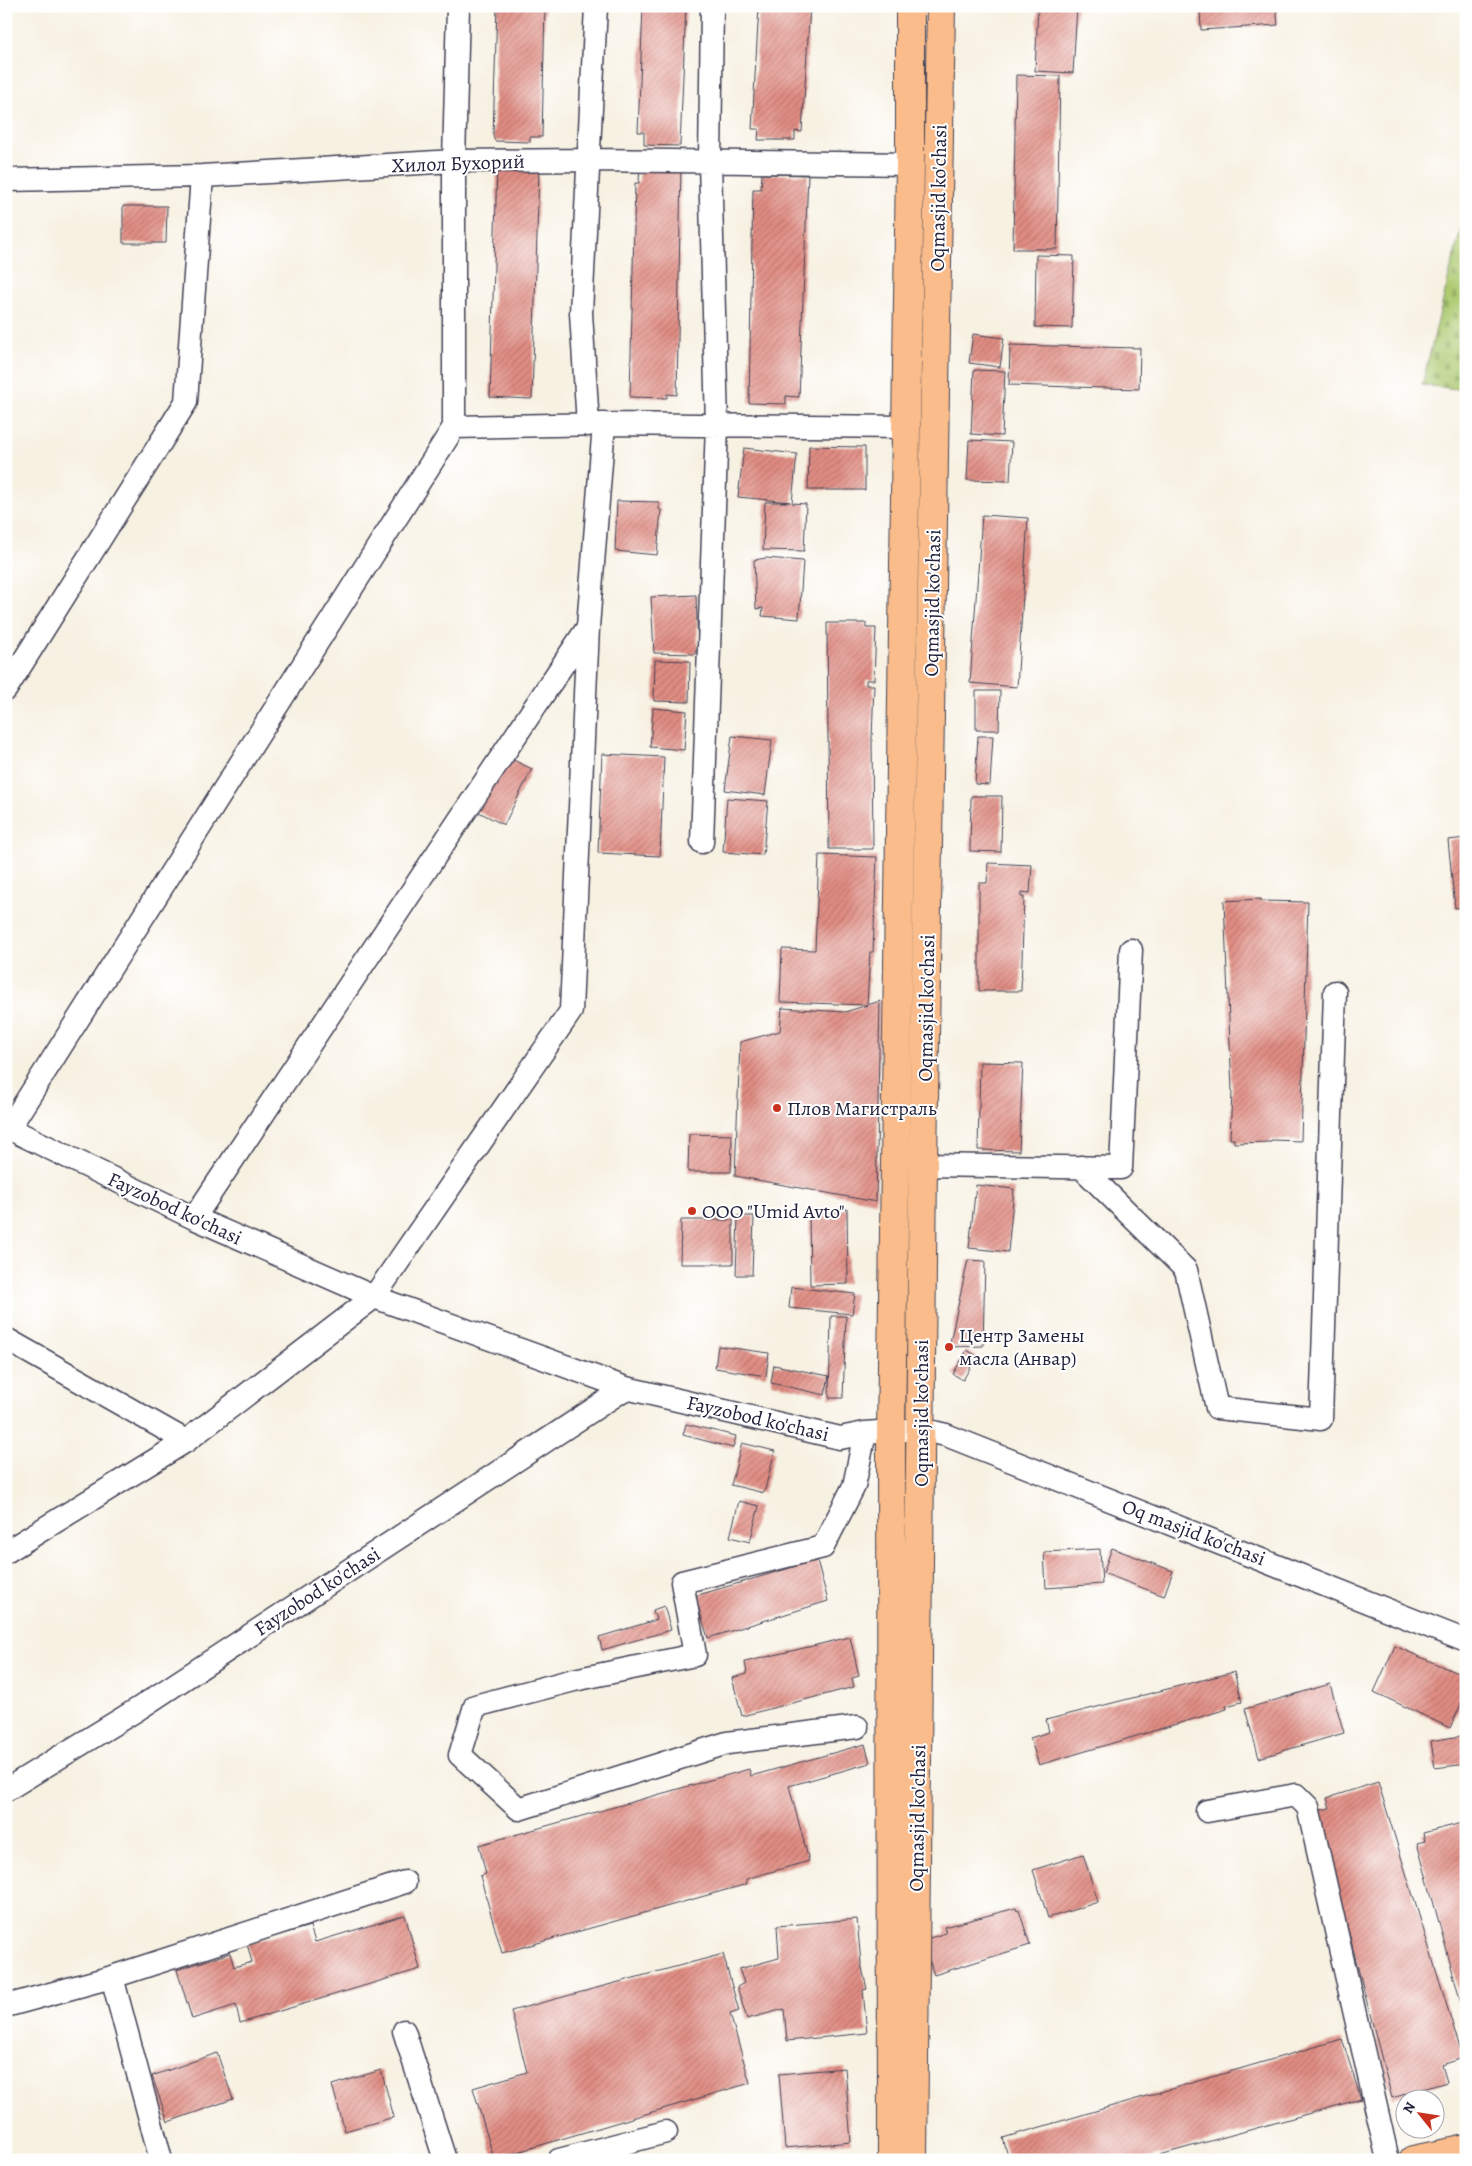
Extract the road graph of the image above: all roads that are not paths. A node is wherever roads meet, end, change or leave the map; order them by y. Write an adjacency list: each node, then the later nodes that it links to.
1 (458, 6): 7 (street)
2 (596, 6): 6 (street)
3 (712, 6): 8 (street)
4 (910, 6): 9 (main road, Oqmasjid ko'chasi)
5 (941, 6): 22 (main road, Oqmasjid ko'chasi)
6 (589, 160): 7 (street, Хилол Бухорий); 8 (street, Хилол Бухорий); 12 (street)
7 (454, 161): 10 (street, Хилол Бухорий); 15 (street)
8 (710, 162): 9 (street, Хилол Бухорий); 13 (street)
9 (910, 164): 14 (main road, Oqmasjid ko'chasi)
10 (202, 176): 11 (street, Хилол Бухорий); 17 (street)
11 (6, 180)
12 (596, 424): 13 (street); 15 (street); 16 (street)
13 (717, 425): 14 (street); 18 (street)
14 (906, 427): 29 (main road, Oqmasjid ko'chasi)
15 (454, 428): 21 (street)
16 (588, 627): 24 (street); 25 (street)
17 (6, 689)
18 (702, 842)
19 (1131, 950): 23 (street)
20 (1335, 992): 23 (street)
21 (7, 1121): 24 (street, Fayzobod ko'chasi)
22 (923, 1165): 23 (street); 28 (main road, Oqmasjid ko'chasi)
23 (1081, 1167)
24 (194, 1218): 25 (street, Fayzobod ko'chasi)
25 (374, 1297): 27 (street, Fayzobod ko'chasi); 30 (street)
26 (6, 1339): 30 (street)
27 (626, 1388): 29 (street, Fayzobod ko'chasi); 34 (street, Fayzobod ko'chasi)
28 (920, 1429): 29 (street, Fayzobod ko'chasi); 32 (street, Oq masjid ko'chasi); 46 (main road, Oqmasjid ko'chasi)
29 (878, 1432): 33 (street); 45 (main road, Oqmasjid ko'chasi)
30 (186, 1441): 31 (street)
31 (8, 1550)
32 (1466, 1642)
33 (857, 1727)
34 (6, 1790)
35 (1207, 1811): 47 (street)
36 (404, 1882): 37 (street)
37 (112, 1977): 38 (street); 42 (street)
38 (6, 2006)
39 (404, 2031): 43 (street)
40 (666, 2132): 44 (street)
41 (1466, 2149): 48 (main road)
42 (162, 2160)
43 (445, 2160)
44 (559, 2160)
45 (892, 2160)
46 (913, 2160)
47 (1388, 2160)
48 (1412, 2160)

